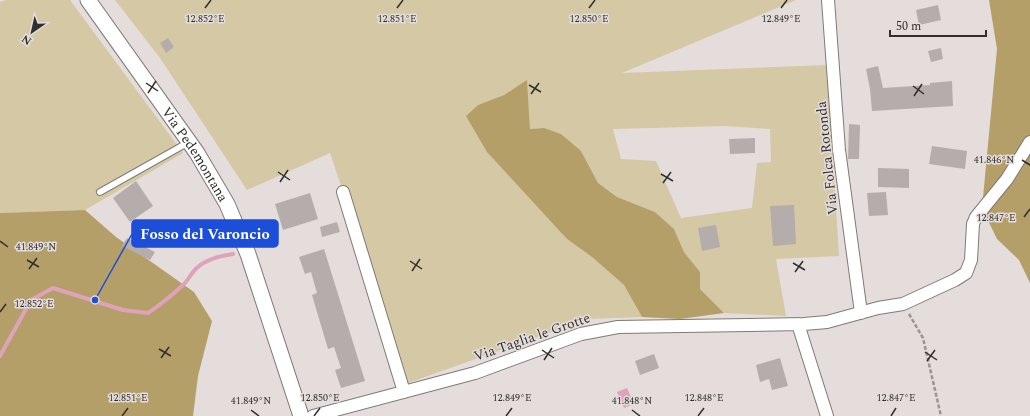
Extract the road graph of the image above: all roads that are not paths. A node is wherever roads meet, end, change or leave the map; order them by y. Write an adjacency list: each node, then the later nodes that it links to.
1 (88, 0): 3 (street, Via Pedemontana)
2 (828, 0): 7 (street, Via Folca Rotonda)
3 (189, 142): 5 (lane); 10 (street, Via Pedemontana)
4 (1030, 142): 7 (street, Via Taglia le Grotte)
5 (100, 192)
6 (343, 192): 9 (street)
7 (862, 313): 8 (street, Via Taglia le Grotte)
8 (798, 324): 9 (street, Via Taglia le Grotte); 12 (street)
9 (404, 392): 11 (street, Via Taglia le Grotte)
10 (301, 416)
11 (313, 416)
12 (827, 416)

